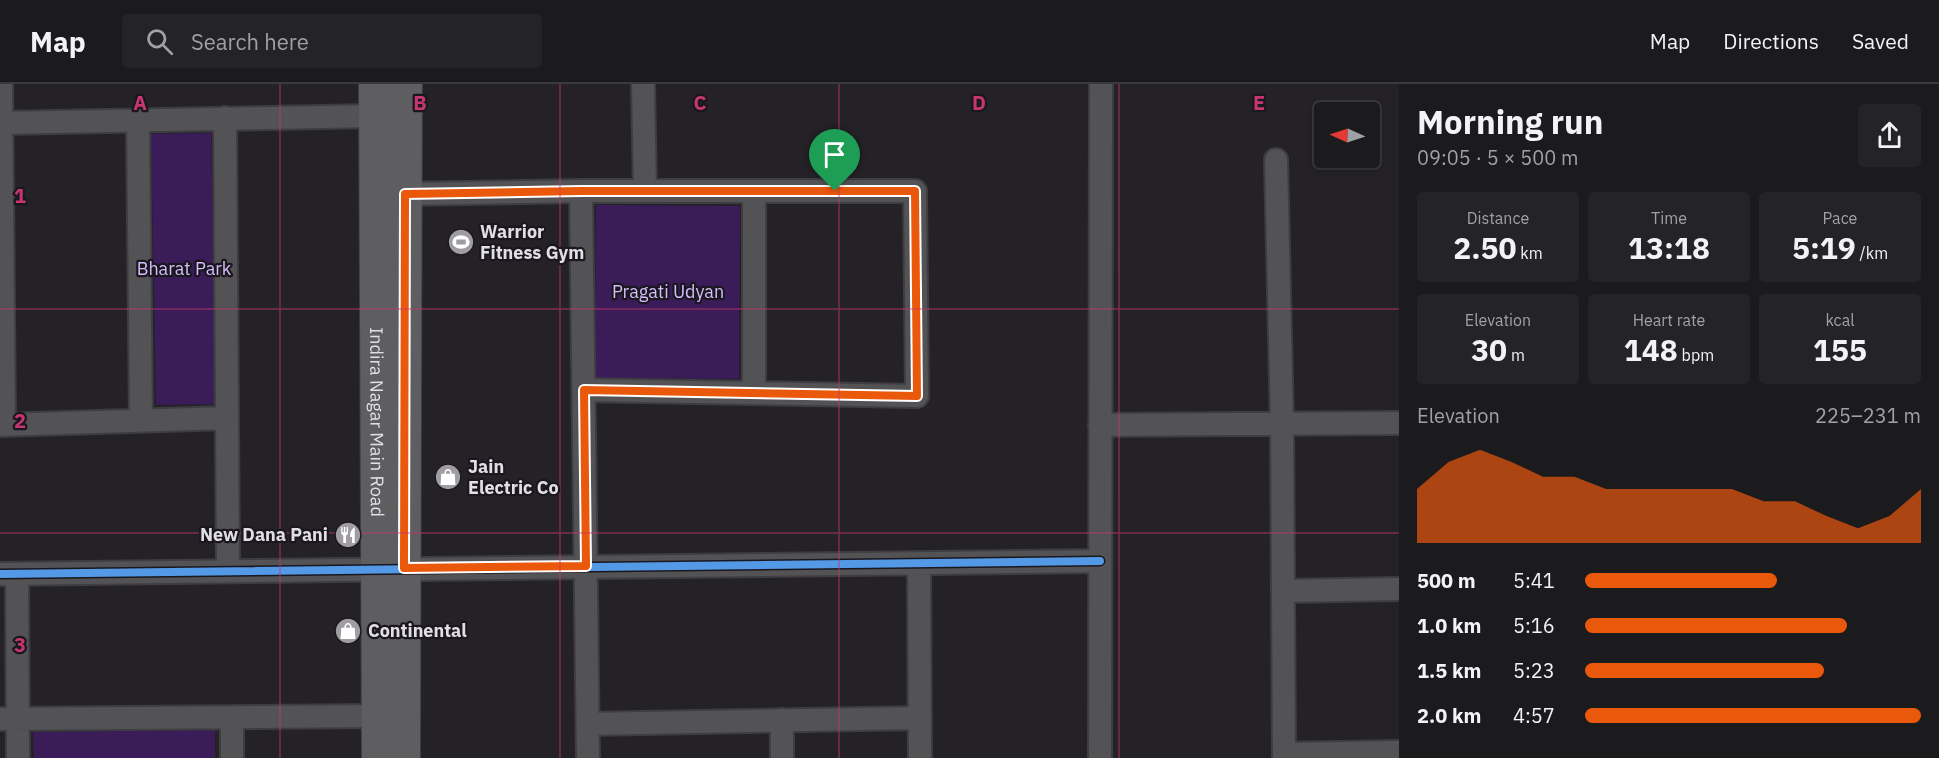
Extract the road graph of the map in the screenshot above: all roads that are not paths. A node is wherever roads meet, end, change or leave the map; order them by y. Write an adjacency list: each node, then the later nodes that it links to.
1 (1, 84): 9 (street)
2 (375, 84): 6 (street, Indira Nagar Main Road)
3 (406, 84): 14 (street, Indira Nagar Main Road)
4 (643, 84): 12 (street)
5 (1101, 84): 22 (street)
6 (375, 116): 7 (street); 26 (street, Indira Nagar Main Road)
7 (225, 118): 8 (street); 17 (street)
8 (138, 120): 9 (street); 18 (street)
9 (1, 123): 20 (street)
10 (1276, 160): 21 (street)
11 (581, 191): 12 (street); 14 (street); 15 (street)
12 (645, 191): 13 (street)
13 (754, 191): 16 (street); 16 (street)
14 (405, 194): 26 (street, Indira Nagar Main Road)
15 (584, 390): 16 (street); 25 (street)
16 (754, 393)
17 (227, 418): 18 (street); 27 (street)
18 (141, 420): 20 (street)
19 (1399, 423): 21 (street)
20 (2, 424)
21 (1282, 424): 22 (street); 30 (street)
22 (1100, 425): 23 (street)
23 (1100, 561): 24 (street); 46 (street)
24 (919, 563): 25 (street); 33 (street)
25 (586, 566): 26 (street); 36 (street)
26 (390, 568): 27 (street); 31 (street, Indira Nagar Main Road); 42 (street, Indira Nagar Main Road)
27 (228, 570): 28 (street)
28 (8, 574): 34 (street)
29 (1399, 589): 30 (street)
30 (1283, 591): 38 (street)
31 (377, 716): 32 (street); 41 (street, Indira Nagar Main Road)
32 (232, 718): 34 (street); 40 (street)
33 (920, 718): 35 (street); 45 (street)
34 (9, 719): 39 (street)
35 (782, 720): 36 (street); 44 (street)
36 (588, 723): 43 (street)
37 (1399, 753): 38 (street)
38 (1284, 756)
39 (18, 758)
40 (232, 758)
41 (378, 758)
42 (404, 758)
43 (588, 758)
44 (782, 758)
45 (920, 758)
46 (1100, 758)

